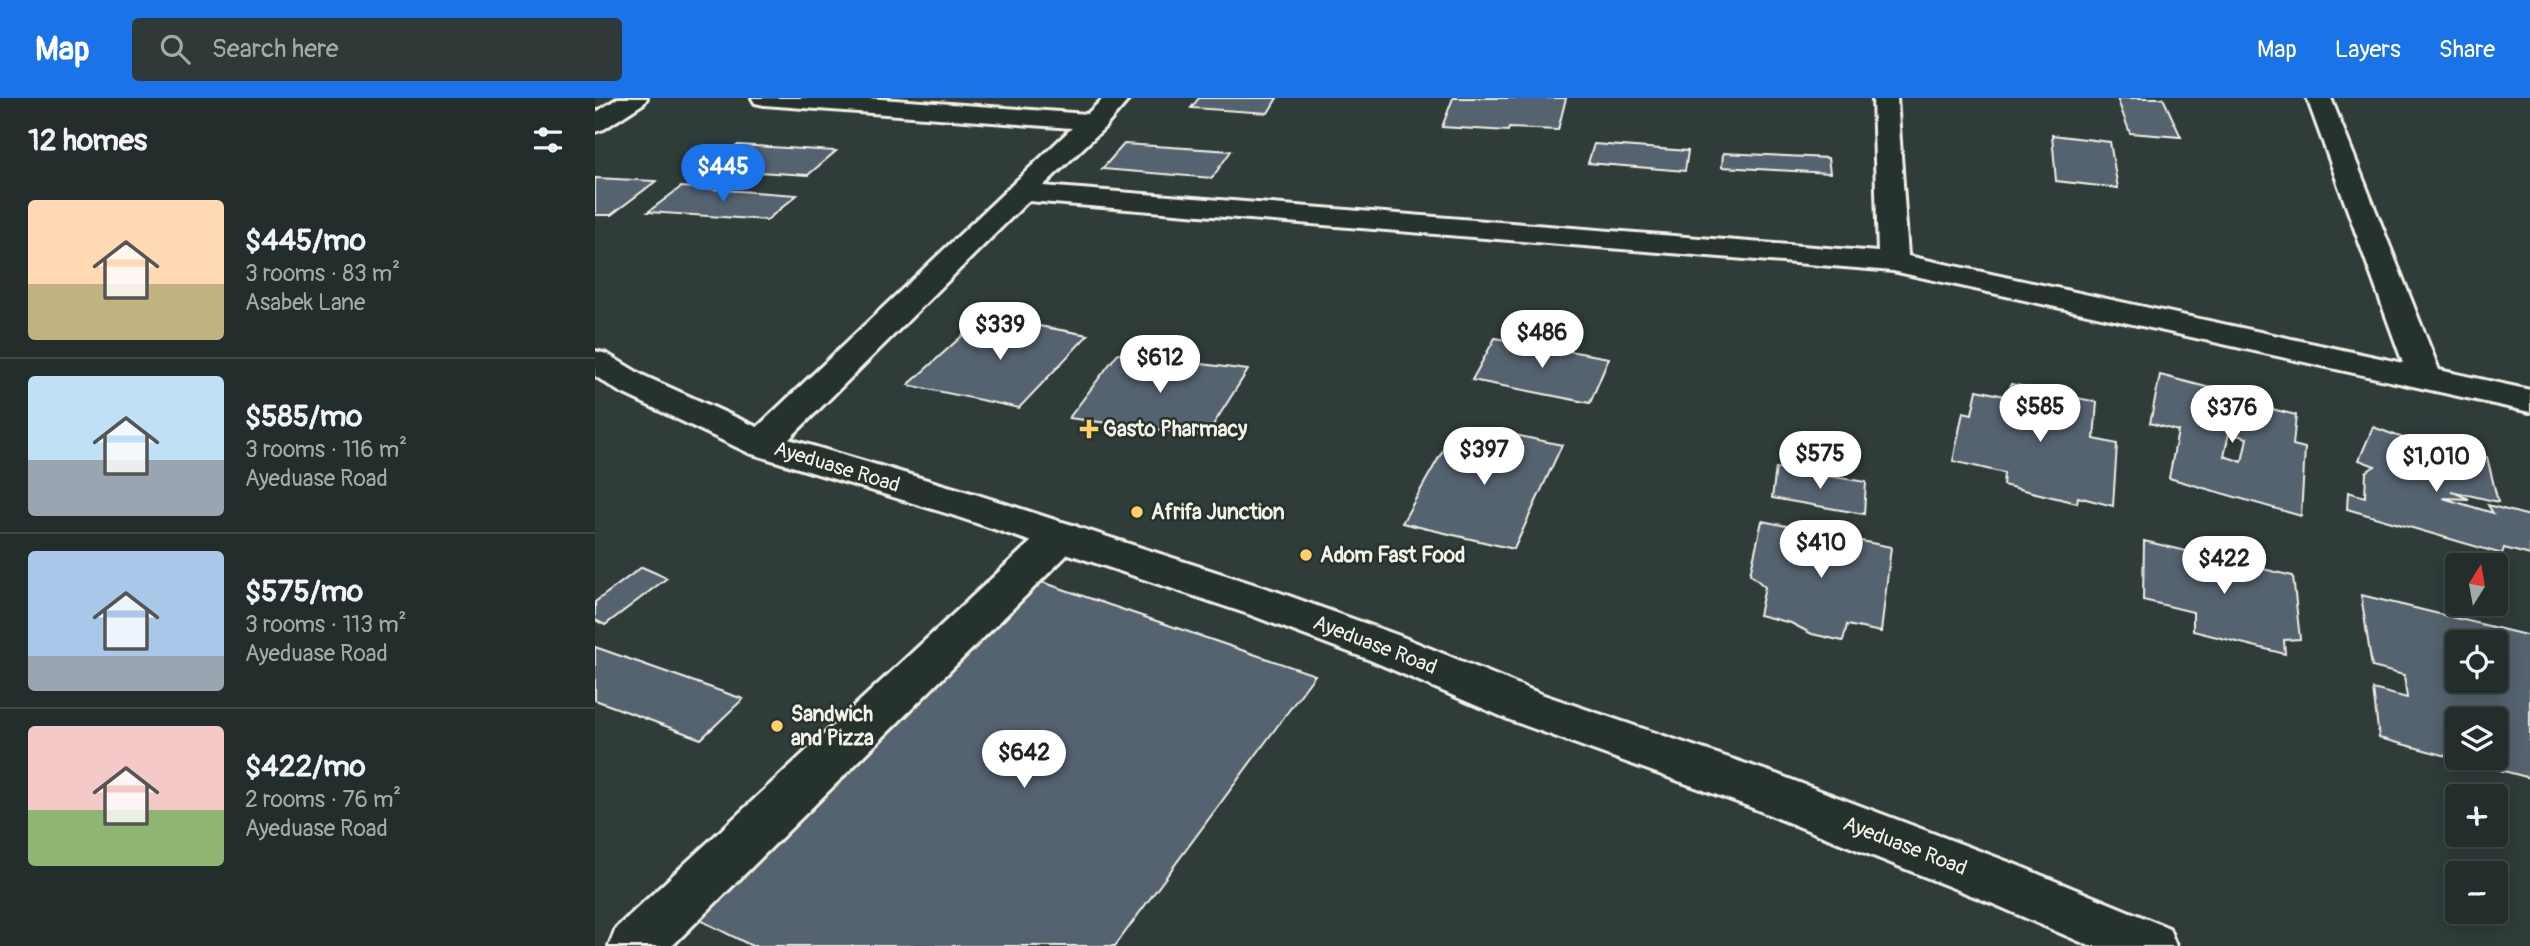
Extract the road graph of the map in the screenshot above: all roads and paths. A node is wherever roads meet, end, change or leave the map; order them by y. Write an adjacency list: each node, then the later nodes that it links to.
1 (635, 98): 7 (street)
2 (764, 98): 6 (street)
3 (1118, 98): 6 (street)
4 (1885, 98): 9 (street)
5 (2319, 98): 11 (street)
6 (1096, 122): 8 (street)
7 (595, 124)
8 (1018, 192): 9 (street); 13 (street)
9 (1893, 262): 11 (street)
10 (595, 361): 13 (street, Ayeduase Road)
11 (2426, 380): 12 (street)
12 (2530, 401)
13 (762, 444): 14 (street, Ayeduase Road)
14 (1062, 536): 15 (street); 16 (street, Ayeduase Road)
15 (635, 946)
16 (2150, 946)

